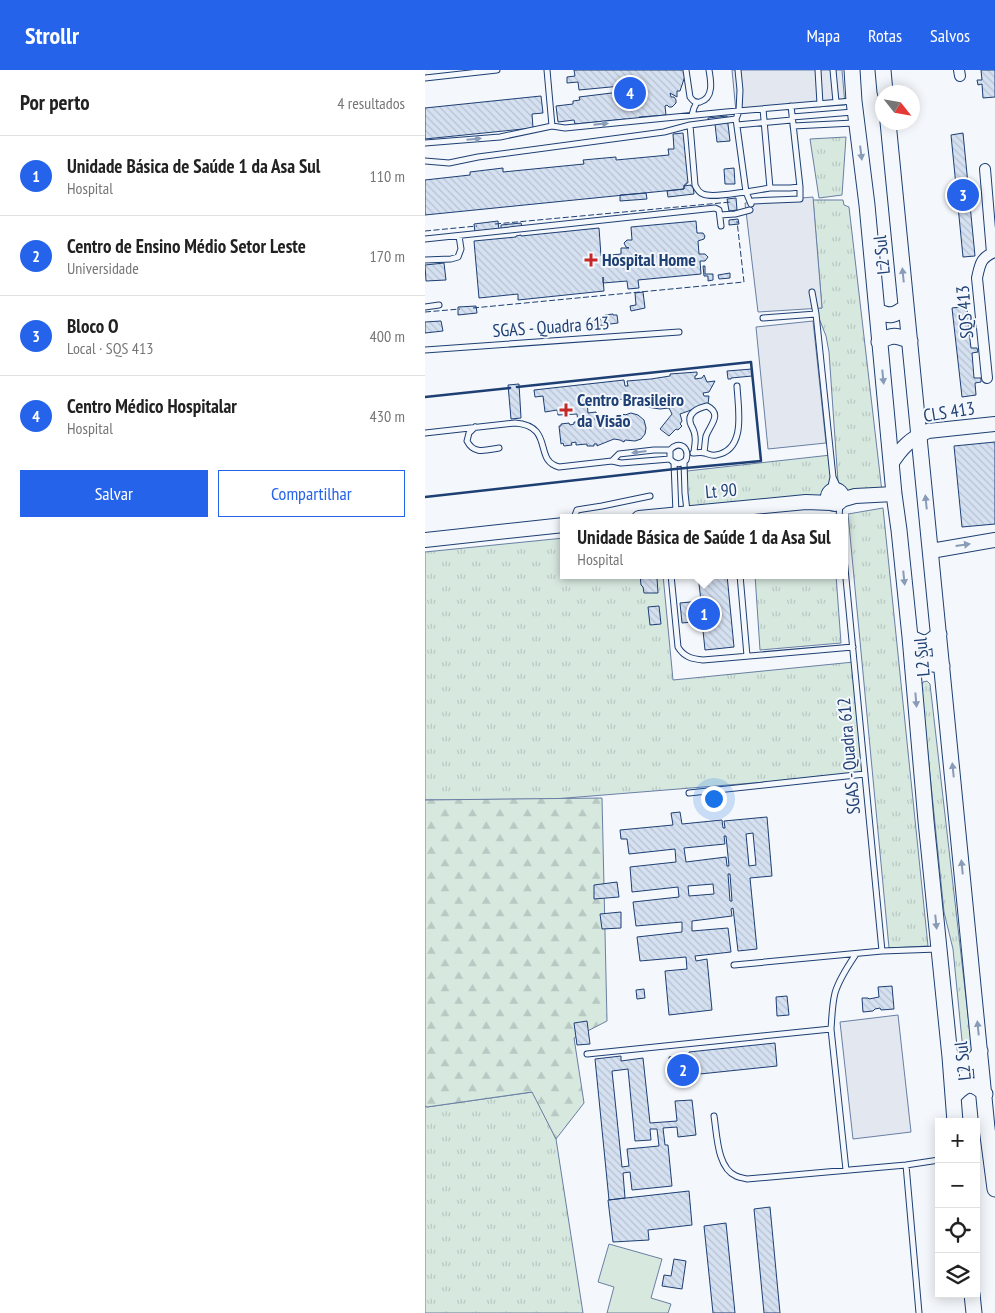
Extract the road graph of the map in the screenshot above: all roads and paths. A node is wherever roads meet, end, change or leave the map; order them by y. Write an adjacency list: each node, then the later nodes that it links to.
1 (497, 70): 10 (lane)
2 (547, 70): 23 (lane)
3 (687, 70): 12 (lane)
4 (709, 70): 12 (lane)
5 (738, 70): 17 (lane)
6 (818, 70): 14 (lane)
7 (833, 70): 13 (lane)
8 (853, 70): 18 (main road, L2 Sul)
9 (883, 70): 11 (main road)
10 (425, 78)
11 (884, 85)
12 (697, 102): 19 (lane)
13 (836, 102): 14 (lane); 18 (lane)
14 (820, 104): 15 (lane)
15 (791, 106): 16 (lane); 20 (lane)
16 (763, 109): 17 (lane); 22 (lane)
17 (739, 111): 19 (lane); 21 (lane)
18 (856, 112): 20 (lane); 20 (lane); 43 (main road, L2 Sul, one-way to 43)
19 (692, 115): 23 (lane, one-way to 19)
20 (792, 121): 22 (lane); 29 (lane)
21 (736, 122): 22 (lane); 24 (lane); 31 (lane)
22 (765, 122): 30 (lane)
23 (552, 126): 26 (lane, one-way to 23)
24 (690, 126): 27 (lane); 31 (lane)
25 (889, 130): 42 (main road, L2 Sul, one-way to 25)
26 (425, 143)
27 (425, 162)
28 (985, 168): 37 (street)
29 (800, 186): 30 (lane); 31 (lane)
30 (769, 188): 31 (lane)
31 (745, 192)
32 (751, 210): 33 (lane)
33 (720, 215): 34 (lane); 35 (lane)
34 (721, 226)
35 (459, 236): 36 (lane); 38 (lane)
36 (425, 239)
37 (994, 252): 50 (street, SQS 413)
38 (425, 260)
39 (812, 292): 44 (lane)
40 (439, 306): 41 (lane)
41 (425, 307)
42 (906, 307): 43 (main road); 47 (main road, L2 Sul)
43 (877, 311): 48 (main road, L2 Sul)
44 (816, 314): 45 (lane); 66 (lane)
45 (763, 318)
46 (679, 332): 49 (lane, SGAS - Quadra 613)
47 (909, 341): 48 (main road); 55 (main road, L2 Sul)
48 (879, 342): 63 (main road, L2 Sul, one-way to 63)
49 (425, 350)
50 (987, 378)
51 (737, 386): 58 (lane)
52 (995, 424): 55 (street, CLS 413)
53 (475, 427): 54 (lane); 56 (lane); 60 (lane)
54 (425, 433)
55 (919, 435): 63 (street, CLS 413); 74 (main road, L2 Sul, one-way to 55)
56 (499, 448)
57 (670, 450): 59 (lane); 60 (lane, one-way to 60); 61 (lane)
58 (704, 452): 59 (lane); 59 (lane)
59 (691, 454): 62 (lane)
60 (612, 461): 61 (lane)
61 (672, 461): 62 (lane); 67 (lane)
62 (684, 462): 67 (lane)
63 (891, 464): 64 (main road, L2 Sul)
64 (894, 494): 66 (street, Lt 90); 79 (main road, L2 Sul, one-way to 79)
65 (650, 496): 68 (lane)
66 (838, 497): 67 (street, Lt 90); 70 (lane)
67 (682, 513): 69 (street, Lt 90)
68 (576, 514)
69 (673, 514)
70 (839, 514)
71 (560, 525): 72 (street)
72 (425, 540)
73 (995, 540): 74 (street, one-way to 73)
74 (931, 551): 78 (main road, L2 Sul)
75 (671, 579): 81 (lane)
76 (740, 579): 81 (lane)
77 (846, 579): 80 (lane, SGAS - Quadra 612)
78 (939, 634): 79 (main road); 82 (main road, L2 Sul)
79 (910, 636): 83 (main road, L2 Sul)
80 (853, 647): 81 (lane); 84 (lane, SGAS - Quadra 612)
81 (747, 656)
82 (941, 666): 83 (main road); 91 (main road, L2 Sul, one-way to 82)
83 (913, 672): 86 (main road, L2 Sul, one-way to 86)
84 (865, 774): 85 (lane); 87 (lane, SGAS - Quadra 612)
85 (689, 793)
86 (939, 949): 87 (lane); 93 (main road, L2 Sul)
87 (882, 951): 88 (lane)
88 (856, 954): 89 (lane); 90 (lane)
89 (734, 965)
90 (831, 1029): 92 (lane); 100 (lane)
91 (981, 1050): 93 (main road); 94 (main road, L2 Sul)
92 (587, 1054)
93 (950, 1057): 95 (main road, L2 Sul)
94 (985, 1094): 95 (main road); 101 (main road, L2 Sul)
95 (953, 1097): 97 (main road, L2 Sul)
96 (714, 1116): 100 (lane)
97 (955, 1118)
98 (935, 1161): 99 (lane)
99 (906, 1165): 100 (lane); 103 (lane)
100 (846, 1170)
101 (995, 1189)
102 (972, 1298): 104 (main road)
103 (919, 1313)
104 (974, 1313)

